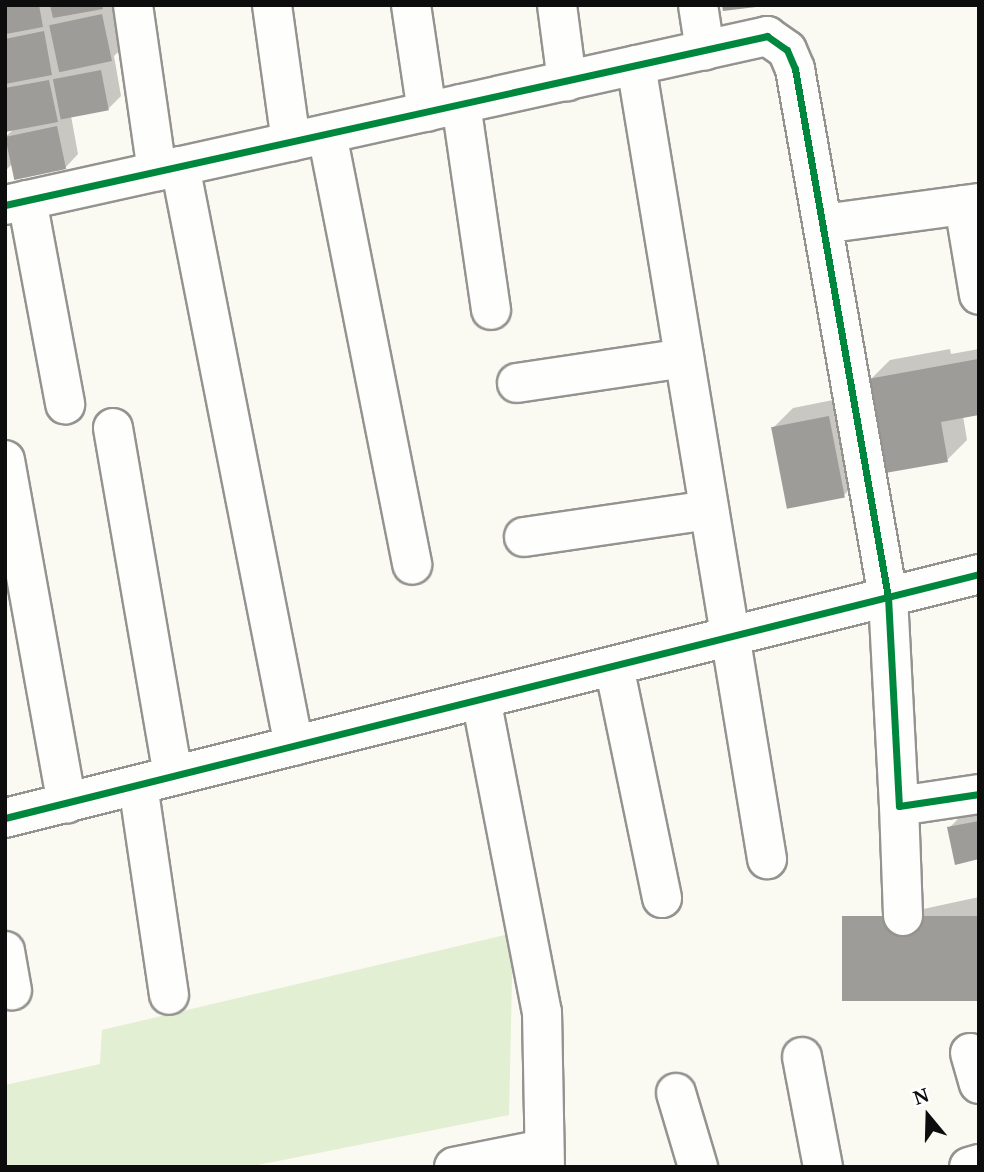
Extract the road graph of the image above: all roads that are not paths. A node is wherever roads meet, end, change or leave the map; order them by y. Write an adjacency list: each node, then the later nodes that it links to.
1 (133, 5): 11 (street)
2 (272, 5): 10 (street)
3 (411, 5): 9 (street)
4 (557, 5): 8 (street)
5 (698, 5): 6 (street)
6 (705, 50): 7 (street); 14 (street)
7 (636, 65): 8 (street); 17 (street)
8 (567, 80): 9 (street)
9 (444, 108): 10 (street); 16 (street)
10 (309, 138): 11 (street); 24 (street)
11 (169, 169): 12 (street); 30 (street)
12 (11, 202): 19 (street)
13 (971, 204): 14 (street); 15 (street)
14 (823, 224): 26 (street)
15 (979, 295)
16 (491, 310)
17 (684, 358): 18 (street); 22 (street)
18 (517, 383)
19 (65, 404)
20 (113, 428): 31 (street)
21 (5, 460): 33 (street)
22 (709, 510): 23 (street); 27 (street)
23 (524, 537)
24 (412, 565)
25 (979, 574): 26 (street)
26 (888, 597): 27 (street); 34 (street)
27 (729, 637): 28 (street); 36 (street)
28 (614, 666): 29 (street); 37 (street)
29 (481, 699): 30 (street); 44 (street)
30 (294, 746): 31 (street)
31 (155, 781): 33 (street); 41 (street)
32 (979, 794): 34 (street)
33 (67, 803): 35 (street)
34 (899, 806): 38 (street)
35 (5, 818)
36 (767, 859)
37 (662, 898)
38 (904, 916)
39 (5, 951): 40 (street)
40 (12, 990)
41 (169, 995)
42 (802, 1057): 48 (street)
43 (676, 1093): 47 (street)
44 (545, 1158): 46 (street)
45 (979, 1164): 49 (street)
46 (454, 1167)
47 (698, 1167)
48 (823, 1167)
49 (969, 1167)

